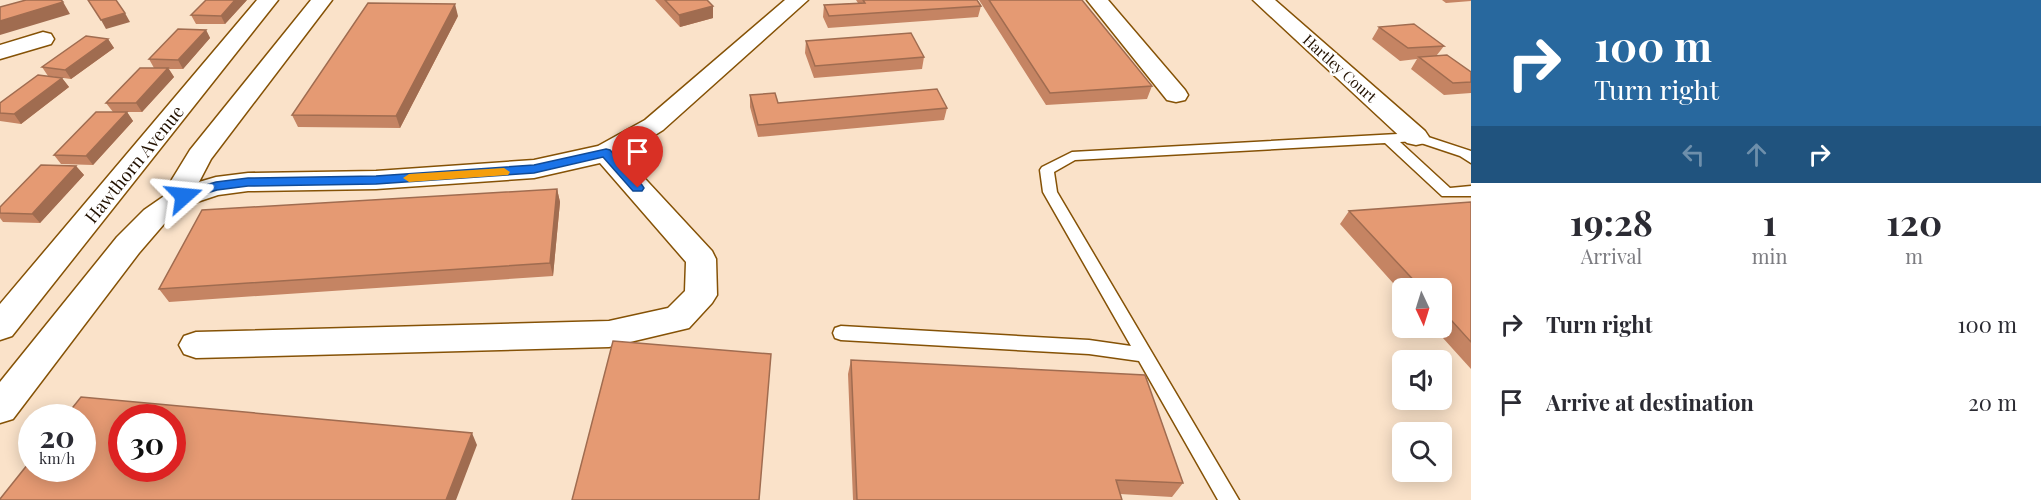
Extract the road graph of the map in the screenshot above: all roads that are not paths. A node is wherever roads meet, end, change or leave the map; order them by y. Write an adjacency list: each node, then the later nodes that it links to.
1 (268, 0): 15 (street, Hawthorn Avenue)
2 (322, 0): 14 (street)
3 (798, 0): 11 (street)
4 (1098, 0): 8 (street)
5 (1263, 0): 9 (street, Hartley Court)
6 (43, 39): 7 (street)
7 (0, 52)
8 (1176, 95)
9 (1416, 137): 10 (lane); 12 (lane)
10 (1388, 138): 13 (lane); 19 (lane)
11 (606, 153): 14 (street); 18 (street)
12 (1471, 159)
13 (1471, 191)
14 (184, 196): 20 (street)
15 (13, 297): 16 (street, Hawthorn Avenue)
16 (0, 327)
17 (841, 333): 19 (lane)
18 (196, 345)
19 (1144, 355): 21 (lane)
20 (0, 408)
21 (1229, 500)

